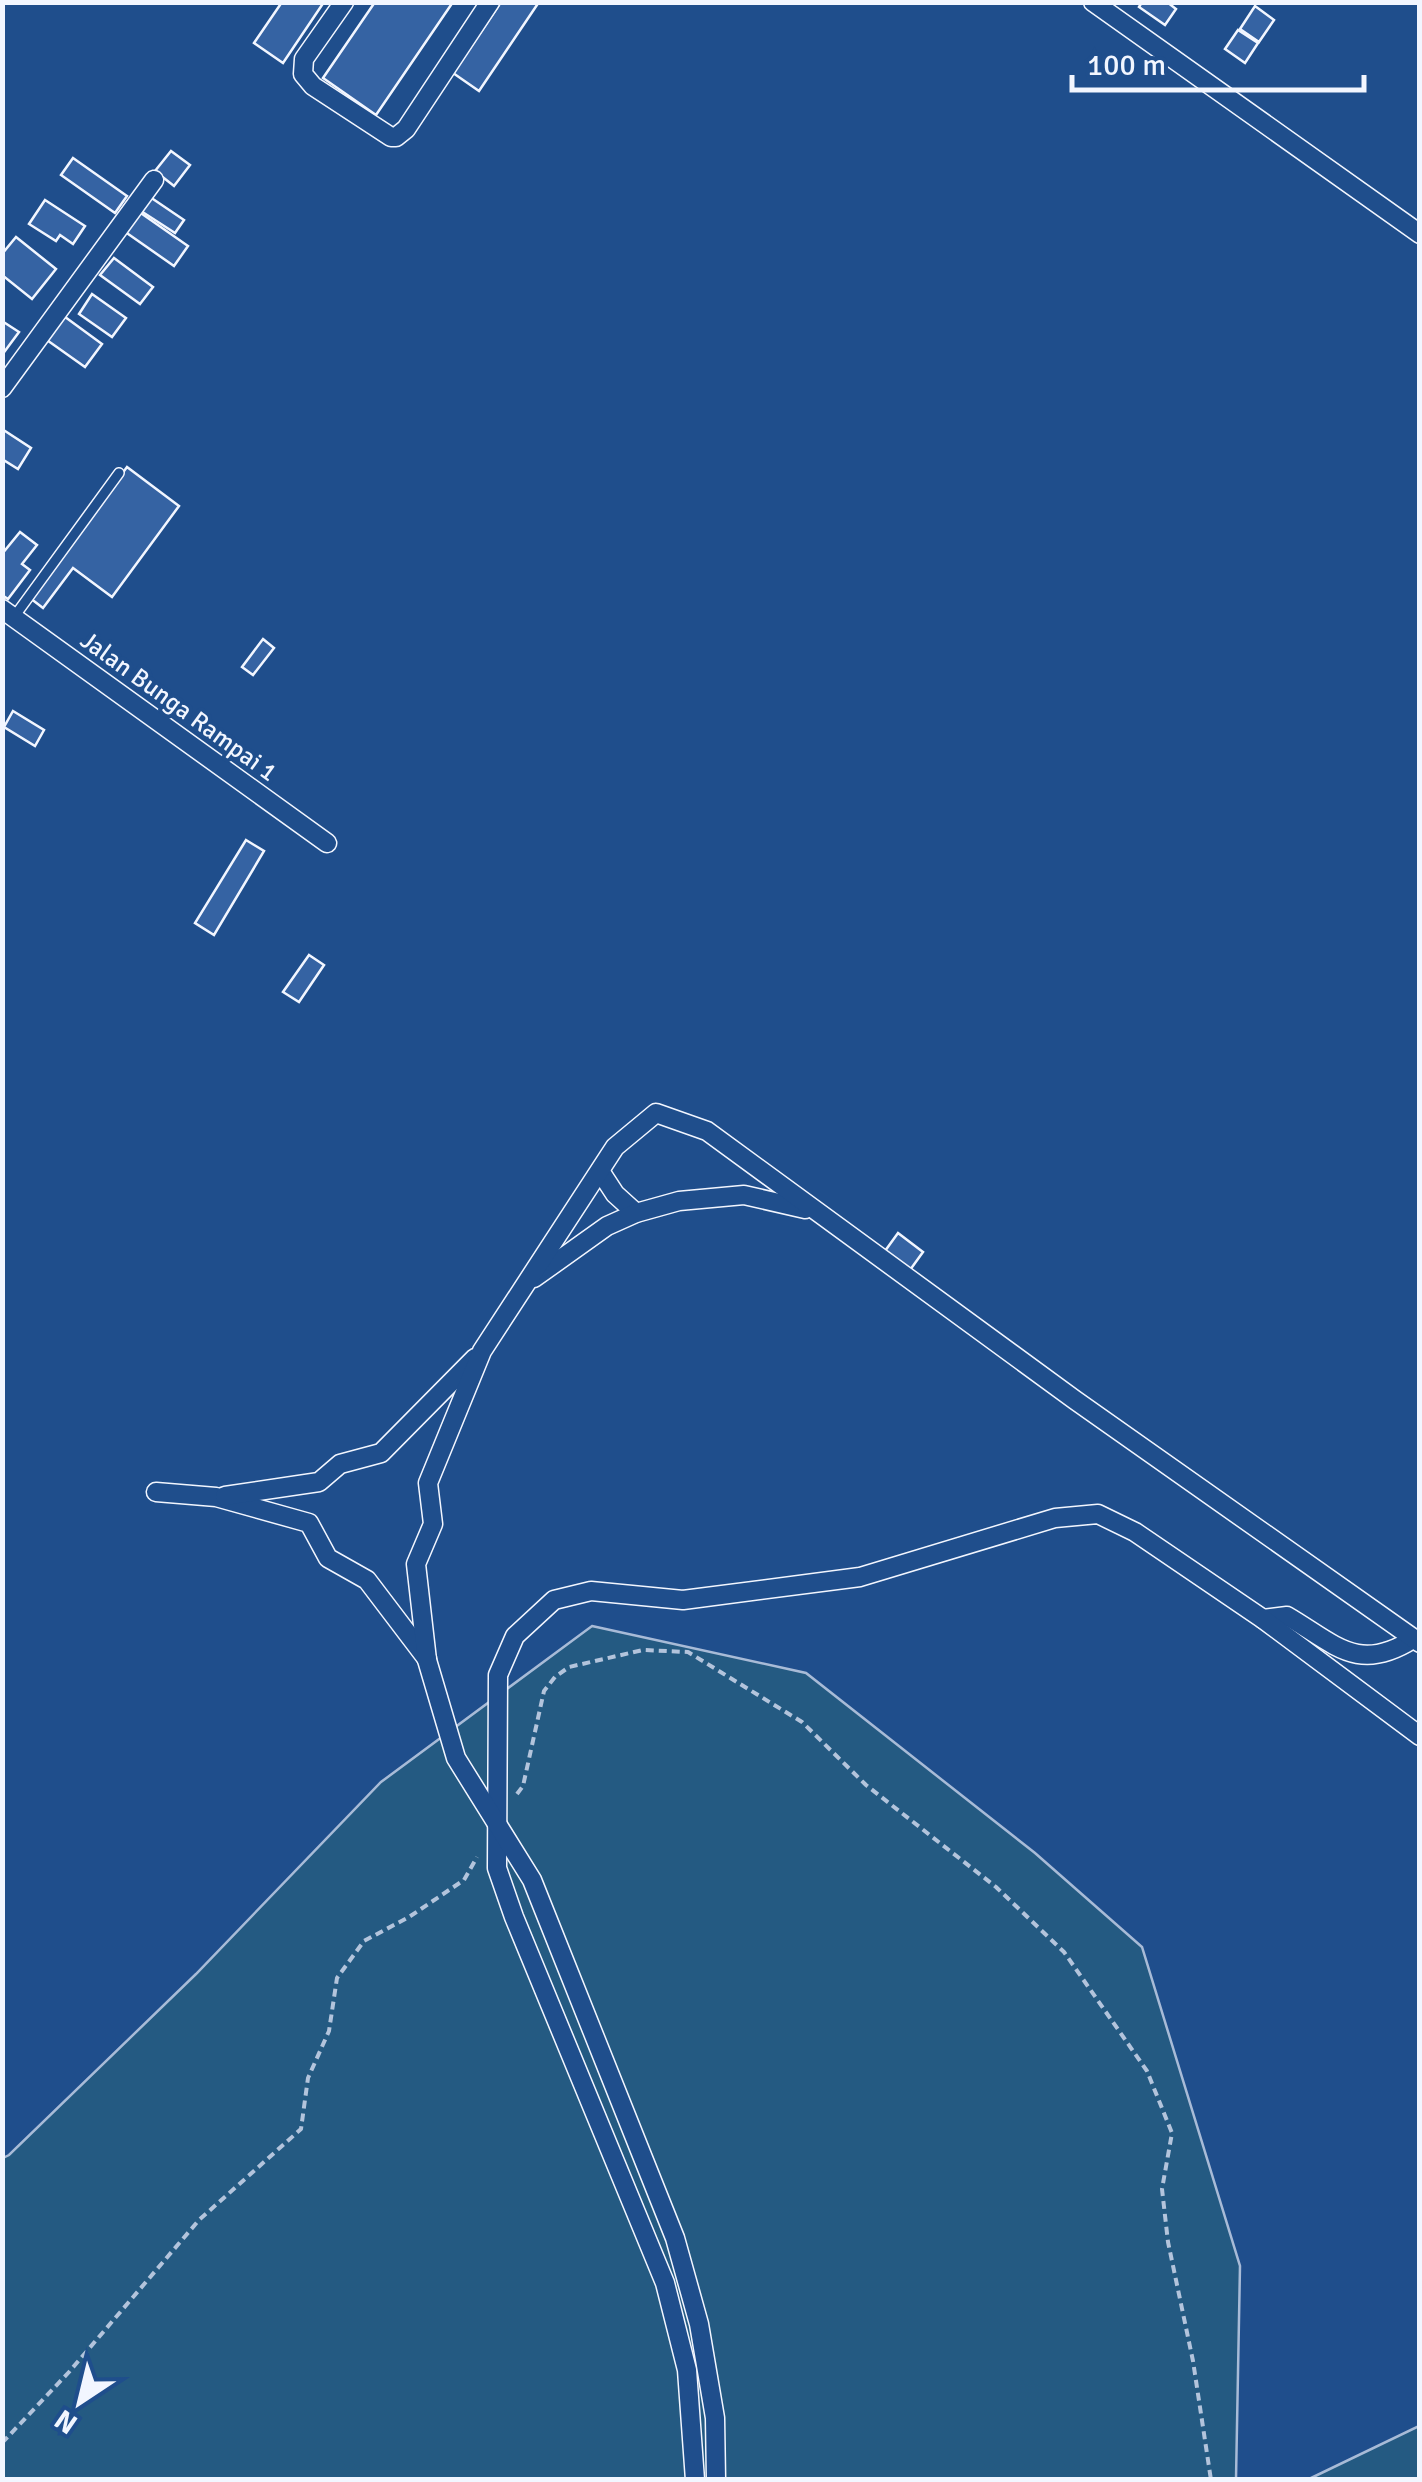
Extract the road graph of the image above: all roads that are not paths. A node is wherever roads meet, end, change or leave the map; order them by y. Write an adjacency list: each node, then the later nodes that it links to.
1 (344, 2): 2 (street)
2 (490, 2)
3 (1093, 2): 5 (street)
4 (154, 180): 6 (street)
5 (1420, 234)
6 (2, 388)
7 (119, 473): 8 (lane)
8 (8, 613): 9 (street, Jalan Bunga Rampai 1)
9 (327, 843)
10 (600, 1171): 11 (street); 12 (street); 13 (street)
11 (815, 1212): 12 (street); 18 (street)
12 (636, 1213): 13 (street)
13 (522, 1288): 14 (street)
14 (482, 1351): 16 (street); 19 (street)
15 (156, 1492): 16 (street)
16 (216, 1498): 19 (street)
17 (1263, 1620): 18 (street); 20 (street); 21 (street)
18 (1416, 1641)
19 (427, 1660): 21 (street)
20 (1420, 1736)
21 (495, 1826): 22 (street); 23 (street)
22 (695, 2480)
23 (716, 2480)

